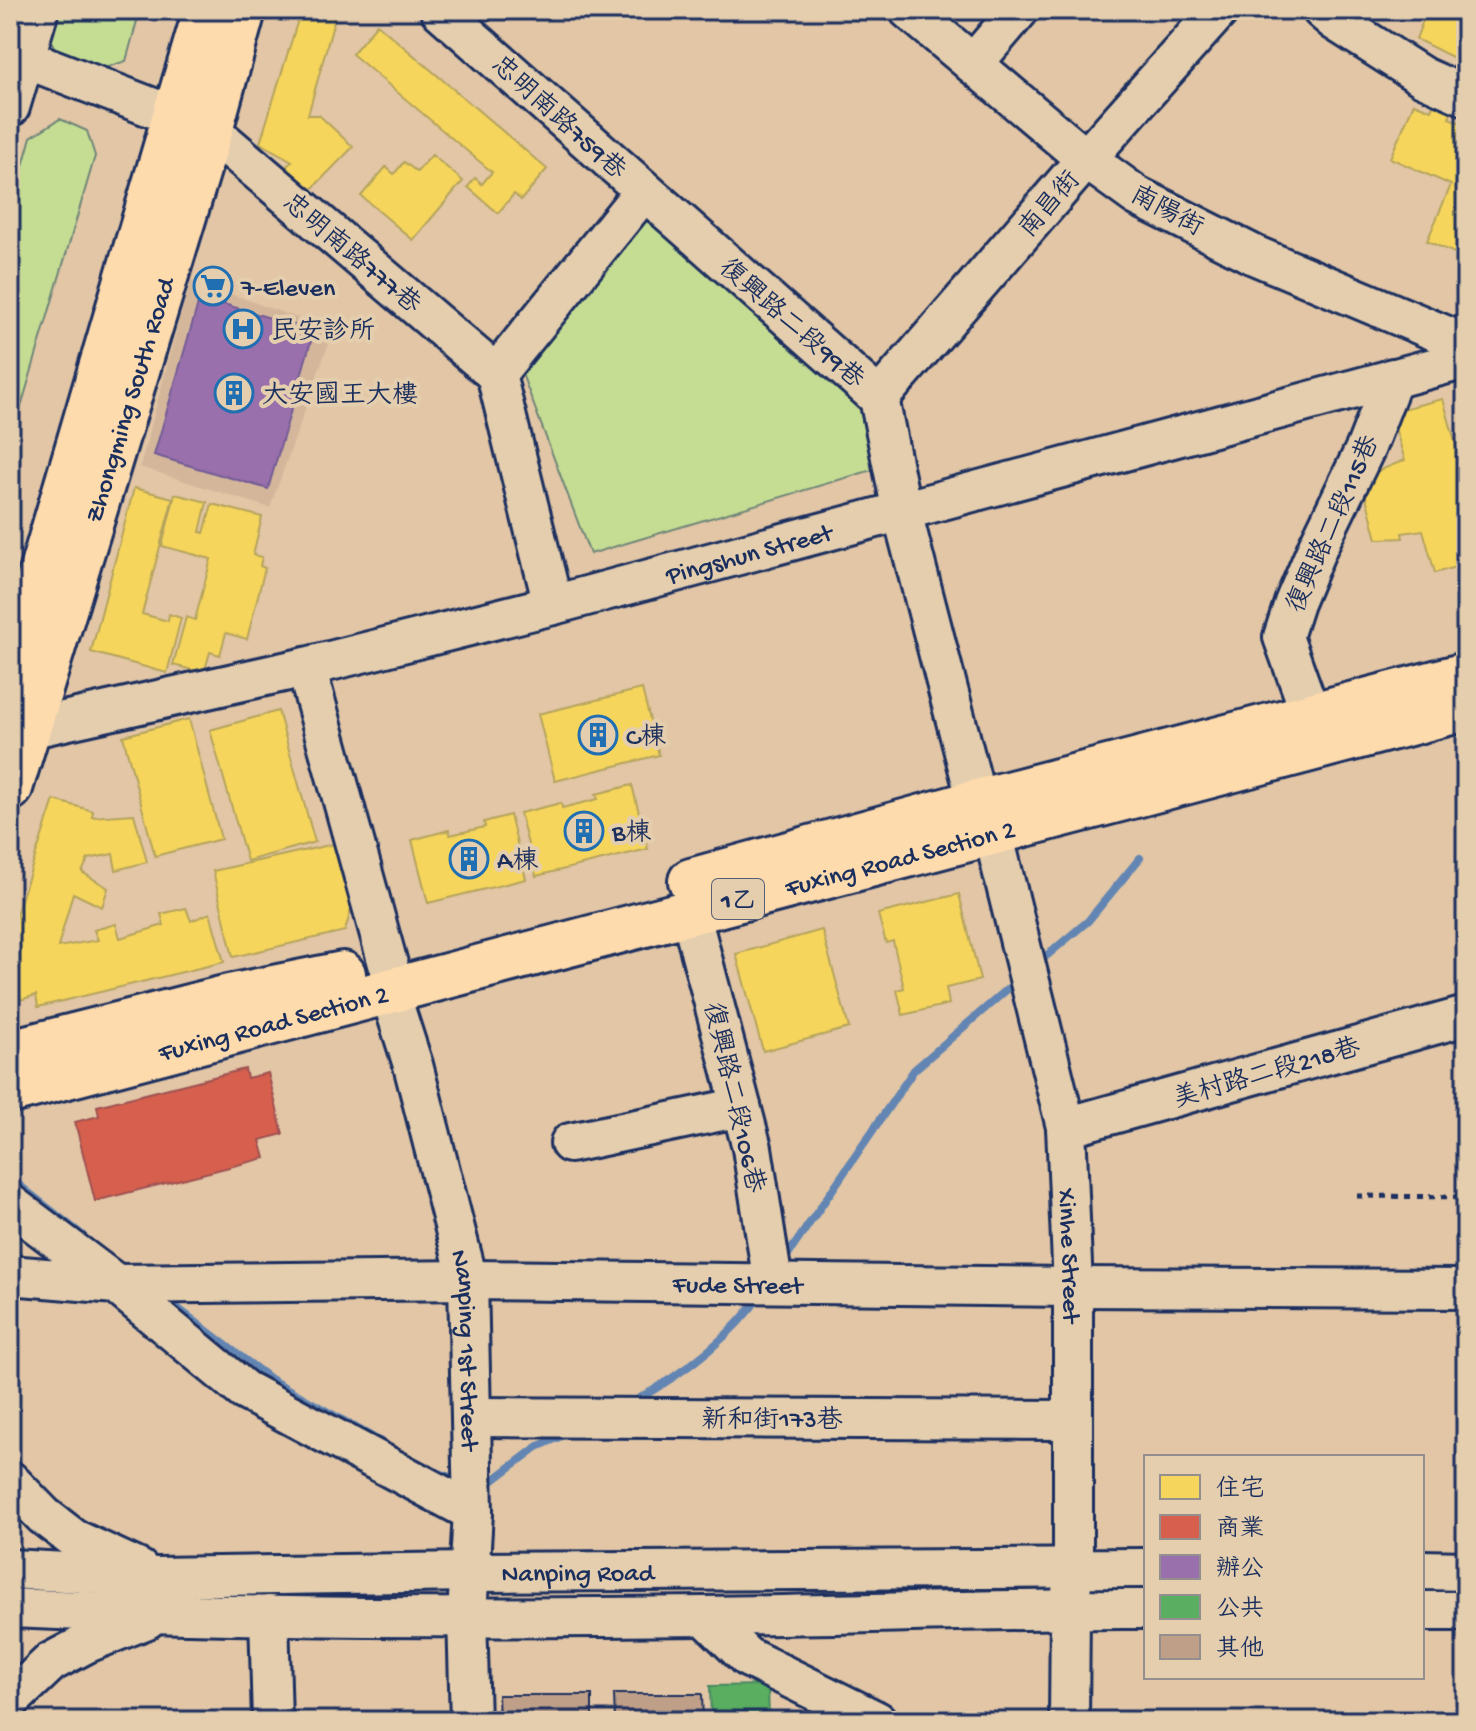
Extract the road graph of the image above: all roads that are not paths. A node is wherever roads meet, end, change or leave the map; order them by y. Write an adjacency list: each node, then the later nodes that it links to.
1 (39, 10): 9 (street)
2 (206, 10): 13 (main road, Zhongming South Road)
3 (243, 10): 13 (main road, Zhongming South Road)
4 (440, 10): 15 (street, 忠明南路759巷)
5 (909, 10): 10 (street, 南陽街)
6 (1019, 10): 10 (street)
7 (1219, 10): 14 (street, 南昌街)
8 (1322, 10): 11 (street)
9 (24, 58): 12 (street); 13 (street, 忠明南路777巷)
10 (973, 64): 14 (street, 南陽街)
11 (1466, 96)
12 (10, 107)
13 (192, 123): 18 (street, 忠明南路777巷); 25 (main road, Zhongming South Road); 28 (main road, Zhongming South Road)
14 (1086, 159): 16 (street, 南陽街); 20 (street, 南昌街)
15 (644, 191): 18 (street); 20 (street, 復興路二段99巷)
16 (1466, 344)
17 (1466, 359): 19 (street, Pingshun Street)
18 (496, 374): 22 (street)
19 (1393, 378): 21 (street, Pingshun Street); 27 (street, 復興路二段115巷)
20 (879, 398): 21 (street, 復興路二段99巷)
21 (902, 512): 22 (street, Pingshun Street); 30 (street, 復興路二段99巷)
22 (553, 605): 23 (street, Pingshun Street)
23 (306, 667): 28 (street, Pingshun Street); 32 (street, Nanping 1st Street)
24 (1466, 675): 27 (main road, Fuxing Road Section 2 / 1乙)
25 (10, 679)
26 (1466, 708): 30 (main road, Fuxing Road Section 2 / 1乙)
27 (1311, 715): 30 (main road, Fuxing Road Section 2 / 1乙)
28 (28, 729): 29 (main road, Zhongming South Road)
29 (10, 788)
30 (985, 817): 31 (main road, Fuxing Road Section 2 / 1乙); 32 (main road, Fuxing Road Section 2 / 1乙); 37 (street, Xinhe Street)
31 (690, 912): 32 (main road, Fuxing Road Section 2 / 1乙); 36 (street, 復興路二段106巷)
32 (388, 977): 34 (main road, Fuxing Road Section 2 / 1乙); 35 (main road, Fuxing Road Section 2 / 1乙); 41 (street, Nanping 1st Street)
33 (1466, 1016): 37 (street, 美村路二段218巷)
34 (10, 1052)
35 (10, 1091)
36 (741, 1107): 38 (street); 42 (street, 復興路二段106巷)
37 (1066, 1127): 44 (street, Xinhe Street)
38 (570, 1143)
39 (10, 1204): 43 (street)
40 (10, 1275): 43 (street, Fude Street)
41 (468, 1280): 42 (street, Fude Street); 43 (street, Fude Street); 46 (street, Nanping 1st Street)
42 (773, 1283): 44 (street, Fude Street)
43 (116, 1284): 49 (street)
44 (1073, 1287): 45 (street, Fude Street); 47 (street, Xinhe Street)
45 (1466, 1289)
46 (471, 1417): 47 (street, 新和街173巷); 49 (street, Nanping 1st Street)
47 (1073, 1420): 50 (street, Xinhe Street)
48 (10, 1481): 56 (street)
49 (473, 1512): 55 (street, Nanping 1st Street)
50 (1073, 1568): 51 (street, Nanping Road); 55 (street, Nanping Road); 58 (street, Xinhe Street)
51 (1144, 1568)
52 (10, 1569): 56 (street, Nanping Road)
53 (1424, 1570): 54 (street)
54 (1466, 1571)
55 (469, 1572): 56 (street, Nanping Road); 64 (street, Nanping 1st Street)
56 (156, 1577)
57 (10, 1608): 62 (street, Nanping Road)
58 (1070, 1608): 59 (street, Nanping Road); 65 (street, Nanping Road); 70 (street, Xinhe Street)
59 (1144, 1609)
60 (1424, 1611): 61 (street)
61 (1466, 1611)
62 (158, 1615): 63 (street, Nanping Road); 66 (street)
63 (269, 1615): 64 (street, Nanping Road); 67 (street)
64 (467, 1616): 65 (street, Nanping Road); 68 (street, Nanping 1st Street)
65 (705, 1616): 69 (street)
66 (10, 1701)
67 (272, 1721)
68 (470, 1721)
69 (877, 1721)
70 (1069, 1721)

